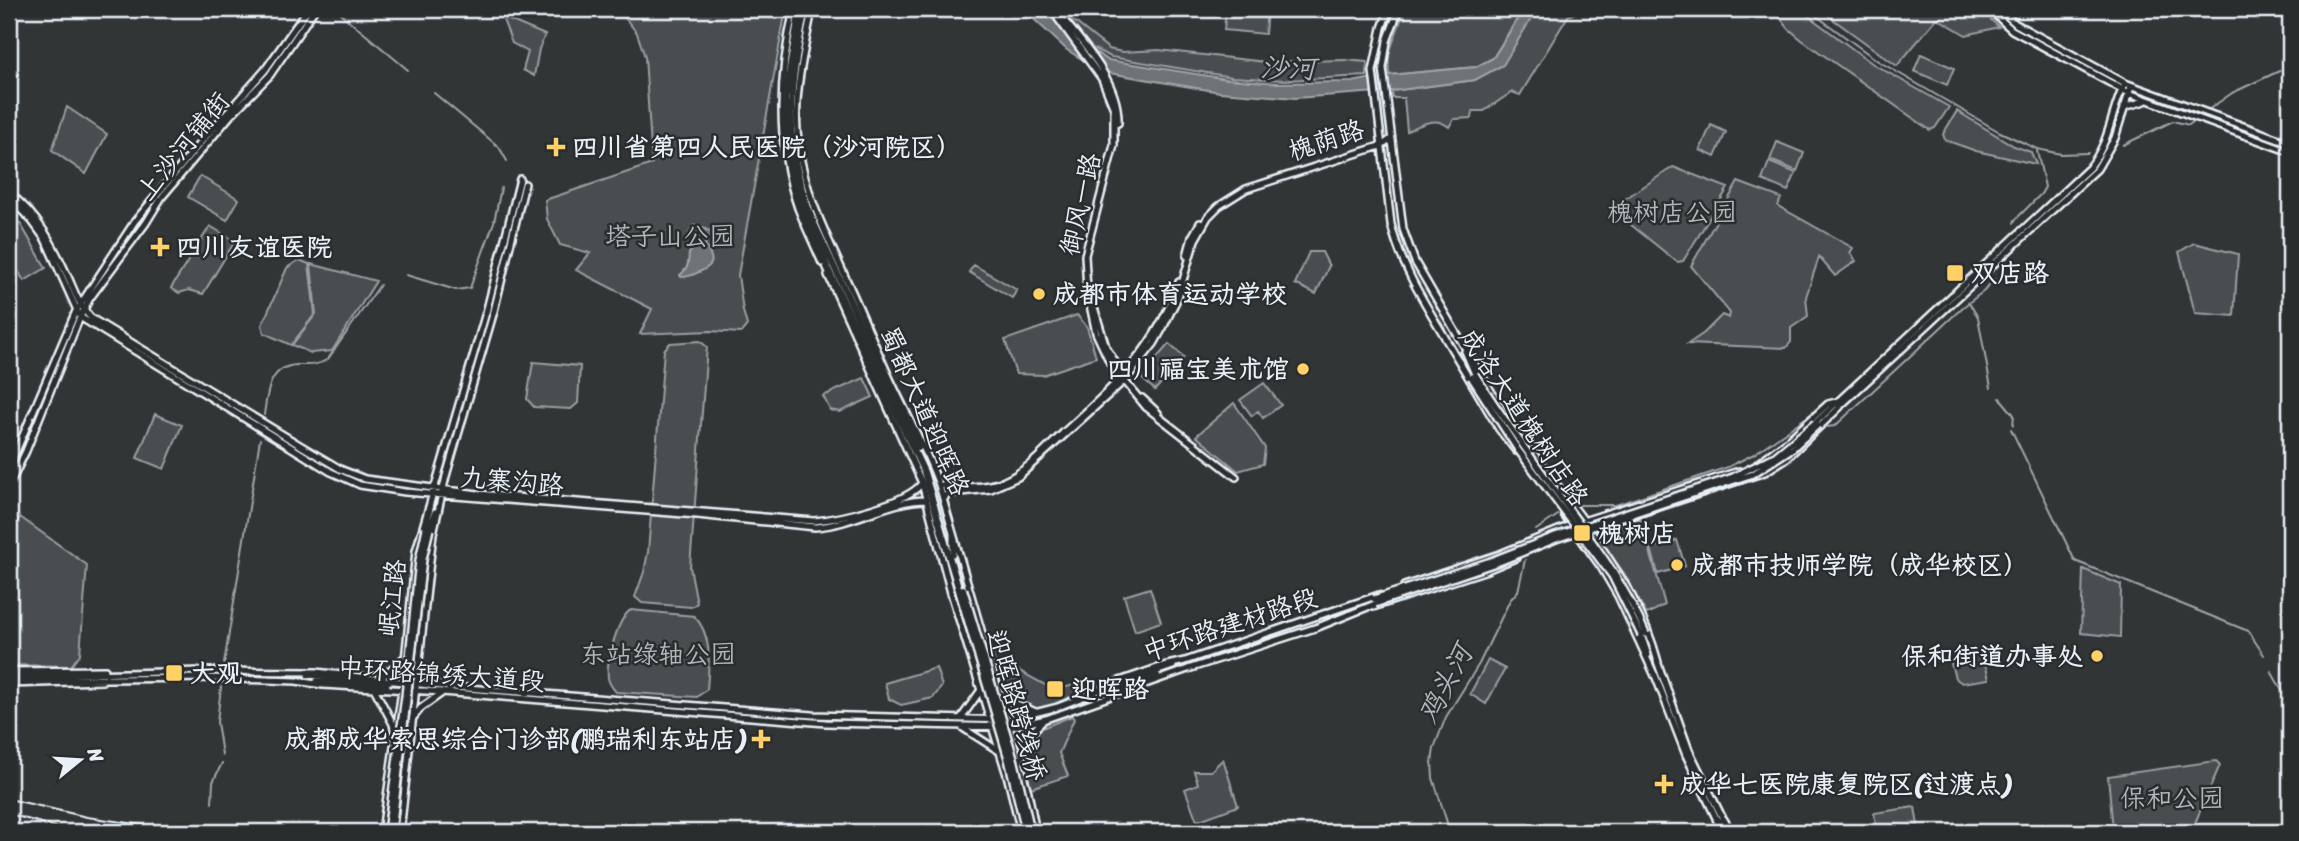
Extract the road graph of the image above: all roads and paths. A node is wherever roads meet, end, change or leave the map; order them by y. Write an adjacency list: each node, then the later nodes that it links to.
1 (308, 9): 28 (main road, 上沙河铺街)
2 (315, 9): 28 (main road, 上沙河铺街)
3 (794, 9): 22 (main road, 蜀都大道迎晖路)
4 (803, 9): 16 (highway)
5 (812, 9): 24 (main road, 蜀都大道迎晖路)
6 (1389, 9): 19 (main road, 成洛大道槐树店路)
7 (1399, 9): 17 (main road, 成洛大道槐树店路)
8 (1989, 9): 11 (main road)
9 (1999, 9): 11 (main road)
10 (1053, 10): 12 (main road); 12 (main road)
11 (2126, 86): 13 (main road); 18 (main road); 35 (main road)
12 (1110, 90): 34 (main road, 御风一路)
13 (2129, 93): 14 (main road); 15 (main road)
14 (2146, 101): 15 (main road); 20 (main road)
15 (2124, 107): 35 (main road)
16 (788, 130): 21 (highway, 蜀都大道迎晖路); 26 (highway, 蜀都大道迎晖路)
17 (1391, 139): 19 (main road, 槐荫路); 30 (main road, 成洛大道槐树店路)
18 (2290, 143)
19 (1383, 144): 31 (main road, 成洛大道槐树店路); 34 (main road, 槐荫路)
20 (2290, 152)
21 (790, 166): 22 (main road); 27 (highway, 蜀都大道迎晖路)
22 (791, 183): 25 (main road, 蜀都大道迎晖路)
23 (9, 195): 28 (main road)
24 (815, 211): 26 (main road); 32 (main road, 蜀都大道迎晖路)
25 (814, 244): 27 (main road); 38 (main road, 蜀都大道迎晖路)
26 (826, 248): 29 (highway, 蜀都大道迎晖路)
27 (828, 269): 53 (highway, 蜀都大道迎晖路)
28 (80, 311): 36 (main road); 40 (main road); 41 (main road, 九寨沟路)
29 (862, 327): 32 (main road); 51 (highway, 蜀都大道迎晖路)
30 (1457, 334): 33 (main road, 成洛大道槐树店路); 45 (main road)
31 (1446, 338): 33 (main road, 成洛大道槐树店路); 47 (main road)
32 (875, 346): 39 (main road, 蜀都大道迎晖路)
33 (1473, 375): 57 (main road, 成洛大道槐树店路, bridge)
34 (1123, 378): 37 (main road, 御风一路); 39 (main road, 槐荫路); 43 (main road, 槐荫路)
35 (1838, 404): 45 (main road); 49 (main road); 54 (main road, bridge)
36 (9, 468)
37 (1237, 477)
38 (922, 483): 42 (main road, 九寨沟路); 44 (main road, 蜀都大道迎晖路)
39 (939, 485): 43 (main road, 蜀都大道迎晖路)
40 (9, 486)
41 (434, 491): 42 (main road, 九寨沟路); 42 (main road, 岷江路); 48 (main road, 岷江路); 58 (main road, 岷江路)
42 (442, 492): 44 (main road, 九寨沟路); 48 (main road, 岷江路); 59 (main road, 岷江路)
43 (944, 499): 46 (main road, 蜀都大道迎晖路)
44 (927, 500): 52 (main road, 蜀都大道迎晖路)
45 (1584, 521): 47 (main road); 49 (main road)
46 (952, 525): 51 (main road); 72 (main road, 蜀都大道迎晖路)
47 (1571, 526): 50 (main road); 55 (main road)
48 (428, 529): 90 (main road, 岷江路, bridge)
49 (1590, 531): 50 (main road); 61 (main road)
50 (1577, 534): 56 (main road); 64 (main road)
51 (953, 554): 53 (highway, 蜀都大道迎晖路)
52 (943, 559): 53 (main road); 74 (main road, 蜀都大道迎晖路)
53 (960, 588): 92 (highway, 迎晖路跨线桥, bridge)
54 (1374, 602): 55 (main road); 56 (main road)
55 (1345, 606): 60 (main road, 中环路建材路段)
56 (1350, 615): 62 (main road, 中环路建材路段)
57 (1644, 634): 61 (main road, 成洛大道槐树店路); 64 (main road, 成洛大道槐树店路)
58 (406, 656): 67 (main road); 68 (main road, 岷江路)
59 (418, 656): 69 (main road, 岷江路); 71 (main road)
60 (1185, 661): 62 (main road); 77 (main road, 中环路建材路段)
61 (1658, 662): 89 (main road, 成洛大道槐树店路)
62 (1188, 669): 81 (main road, 中环路建材路段)
63 (122, 676): 65 (main road, 中环路锦绣大道段); 66 (main road); 66 (main road); 66 (main road)
64 (1655, 676): 89 (main road, 成洛大道槐树店路)
65 (297, 677): 67 (main road, 中环路锦绣大道段); 70 (main road); 73 (main road, 中环路锦绣大道段)
66 (9, 678)
67 (381, 678): 68 (main road, 中环路锦绣大道段)
68 (403, 681): 69 (main road, 中环路锦绣大道段); 75 (main road, 岷江路)
69 (416, 682): 71 (main road, 中环路锦绣大道段); 76 (main road, 岷江路)
70 (388, 684)
71 (442, 689): 76 (main road, 中环路锦绣大道段); 78 (main road); 80 (main road, 中环路锦绣大道段); 83 (main road, 中环路锦绣大道段)
72 (998, 689): 77 (main road); 82 (main road, 蜀都大道迎晖路)
73 (376, 690): 75 (main road, 中环路锦绣大道段); 86 (main road)
74 (981, 690): 79 (main road, 蜀都大道迎晖路); 80 (main road)
75 (402, 691): 76 (main road, 中环路锦绣大道段); 86 (main road, 岷江路)
76 (415, 691): 78 (main road, 岷江路)
77 (1039, 713): 82 (main road, 中环路建材路段)
78 (412, 718): 91 (main road, 岷江路)
79 (990, 718): 80 (main road, 中环路锦绣大道段); 82 (main road, 中环路锦绣大道段); 84 (main road, 蜀都大道迎晖路)
80 (961, 719)
81 (1046, 719): 85 (main road, 中环路建材路段); 88 (main road)
82 (1007, 720): 85 (main road, 蜀都大道迎晖路)
83 (960, 726): 84 (main road, 中环路锦绣大道段); 87 (main road)
84 (992, 726): 85 (main road, 中环路锦绣大道段); 87 (main road, 蜀都大道迎晖路)
85 (1010, 727): 88 (main road, 蜀都大道迎晖路)
86 (396, 738): 90 (main road, 岷江路)
87 (1000, 752): 92 (main road, 蜀都大道迎晖路)
88 (1020, 762): 92 (main road, 蜀都大道迎晖路)
89 (1720, 820): 93 (highway); 94 (highway)
90 (387, 832)
91 (400, 832)
92 (1029, 832)
93 (1725, 832)
94 (1731, 832)

